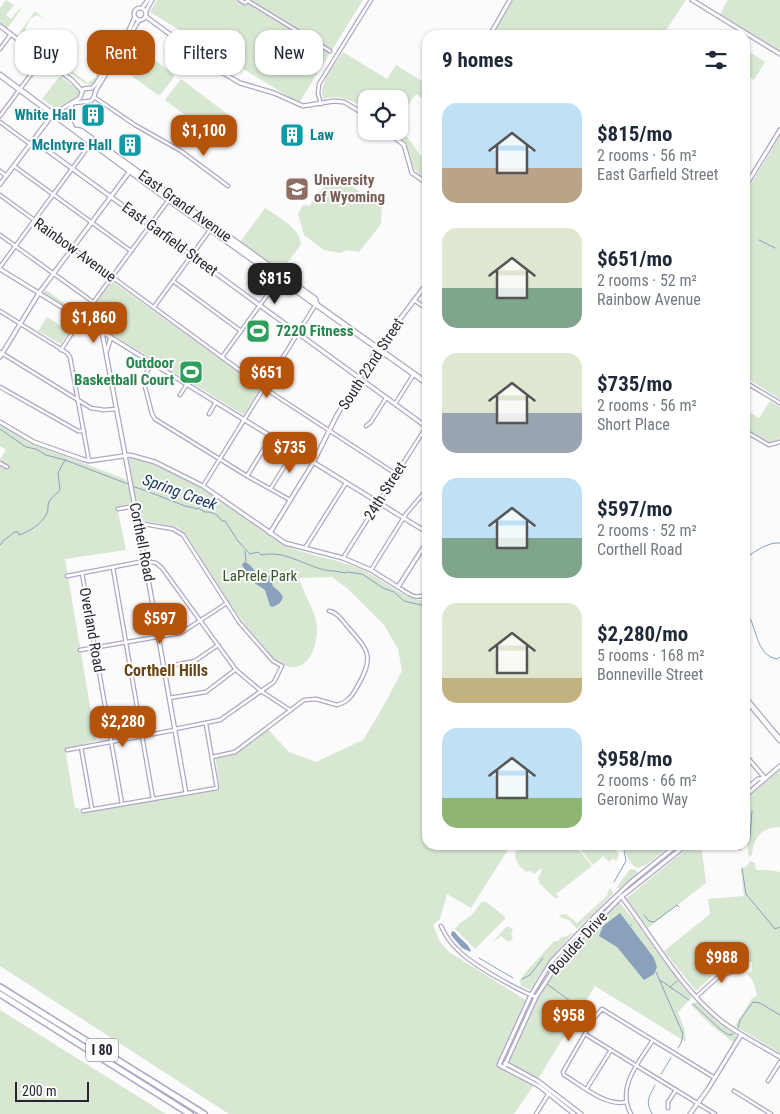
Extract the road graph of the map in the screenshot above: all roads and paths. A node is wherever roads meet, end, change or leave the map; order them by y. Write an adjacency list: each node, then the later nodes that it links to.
1 (148, 0): 8 (street)
2 (152, 0): 9 (street)
3 (240, 0): 4 (street)
4 (248, 0): 21 (street)
5 (371, 0): 36 (street)
6 (510, 0): 15 (street)
7 (692, 0): 16 (street)
8 (142, 8): 9 (street); 10 (street)
9 (145, 14): 11 (street); 36 (street)
10 (135, 17): 11 (street); 13 (street)
11 (139, 20): 14 (street)
12 (0, 26): 17 (street)
13 (129, 30)
14 (132, 30)
15 (493, 30)
16 (741, 30)
17 (11, 34): 19 (street); 20 (street)
18 (750, 36): 22 (street)
19 (15, 37)
20 (0, 49)
21 (330, 51)
22 (780, 54)
23 (0, 75): 30 (main road, East Grand Avenue)
24 (31, 75): 30 (street)
25 (65, 75): 28 (street)
26 (102, 75): 29 (street)
27 (105, 75): 32 (street)
28 (74, 82): 29 (street); 31 (street)
29 (88, 88): 31 (street); 32 (street)
30 (20, 90): 38 (main road, East Grand Avenue); 39 (street)
31 (82, 91): 33 (street)
32 (95, 95): 34 (street); 55 (street)
33 (81, 96): 34 (street); 35 (street)
34 (85, 101): 35 (street)
35 (72, 103): 38 (street); 41 (street)
36 (321, 104): 37 (street)
37 (358, 111)
38 (53, 114): 41 (main road, East Grand Avenue); 43 (street)
39 (0, 116)
40 (0, 122): 46 (street)
41 (76, 130): 45 (main road, East Grand Avenue); 78 (main road, East Grand Avenue)
42 (780, 130): 53 (street)
43 (33, 140): 46 (street); 48 (street, East Garfield Street)
44 (398, 140): 52 (street)
45 (92, 143): 48 (street); 50 (main road, East Grand Avenue)
46 (30, 144): 47 (street)
47 (14, 166): 51 (street); 56 (street)
48 (73, 169): 56 (street); 58 (street, East Garfield Street)
49 (0, 171): 51 (street)
50 (130, 171): 58 (street); 59 (main road, East Grand Avenue)
51 (6, 176): 54 (street)
52 (422, 180)
53 (750, 180)
54 (0, 184)
55 (228, 186)
56 (54, 194): 60 (street); 61 (street)
57 (0, 195): 60 (street, Rainbow Avenue)
58 (112, 197): 61 (street); 62 (street, East Garfield Street)
59 (169, 200): 62 (street); 63 (main road, East Grand Avenue)
60 (34, 220): 65 (street); 66 (street, Rainbow Avenue)
61 (92, 223): 66 (street); 67 (street)
62 (150, 225): 67 (street); 68 (street, East Garfield Street)
63 (210, 229): 68 (street); 72 (main road, East Grand Avenue)
64 (0, 235): 65 (street)
65 (15, 246): 69 (street); 70 (street)
66 (73, 249): 70 (street); 71 (street, Rainbow Avenue)
67 (131, 251): 71 (street)
68 (192, 255): 73 (street); 79 (street, East Garfield Street)
69 (0, 268): 75 (street)
70 (54, 274): 75 (street); 77 (street)
71 (112, 277): 77 (street); 81 (street, Rainbow Avenue)
72 (279, 279): 78 (main road, East Grand Avenue); 79 (street)
73 (173, 281): 81 (street); 85 (street)
74 (422, 290): 76 (street, South 22nd Street)
75 (39, 293): 83 (street); 84 (street)
76 (414, 300): 80 (street); 89 (street, South 22nd Street)
77 (93, 302): 83 (street)
78 (316, 303): 87 (street); 89 (main road, East Grand Avenue)
79 (260, 305): 85 (street); 87 (street, East Garfield Street)
80 (422, 306)
81 (154, 307): 93 (street, Rainbow Avenue)
82 (0, 311): 84 (street)
83 (81, 319): 86 (street); 90 (street)
84 (20, 324): 90 (street); 92 (street)
85 (241, 331): 93 (street)
86 (102, 332): 88 (street); 91 (street, Corthell Road)
87 (298, 333): 96 (street, East Garfield Street); 101 (street)
88 (111, 338): 91 (street, Corthell Road); 94 (street)
89 (378, 348): 95 (main road, East Grand Avenue); 96 (street, South 22nd Street)
90 (61, 350): 104 (street)
91 (107, 351): 108 (street, Corthell Road)
92 (1, 354): 104 (street)
93 (222, 357): 101 (street, Rainbow Avenue)
94 (152, 363): 98 (street); 122 (street)
95 (414, 374): 97 (main road, East Grand Avenue); 107 (street)
96 (360, 378): 103 (street, East Garfield Street); 115 (street, South 22nd Street)
97 (422, 380)
98 (187, 384): 102 (street); 105 (street)
99 (750, 385): 106 (street)
100 (0, 387): 114 (street)
101 (264, 388): 110 (street); 115 (street, Rainbow Avenue)
102 (180, 396)
103 (386, 398): 107 (street, East Garfield Street); 113 (street)
104 (78, 400): 108 (street); 114 (street)
105 (216, 402): 109 (street); 110 (street)
106 (780, 403)
107 (395, 404): 112 (street, East Garfield Street)
108 (117, 409): 121 (street, Corthell Road)
109 (209, 414)
110 (244, 420): 118 (street); 122 (street)
111 (0, 422): 123 (street)
112 (422, 423)
113 (366, 426)
114 (84, 431): 123 (street)
115 (329, 431): 125 (street, South 22nd Street); 127 (street, Rainbow Avenue)
116 (422, 434): 127 (street, 24th Street)
117 (750, 434): 119 (street)
118 (271, 437): 120 (street); 128 (street)
119 (780, 442)
120 (294, 451): 125 (street); 131 (street)
121 (126, 456): 123 (street); 130 (street); 135 (street, Corthell Road)
122 (220, 459): 128 (street); 130 (street)
123 (89, 461)
124 (0, 462): 126 (street)
125 (313, 463): 129 (street); 133 (street, South 22nd Street)
126 (7, 467)
127 (396, 474): 134 (street, 24th Street)
128 (247, 476): 131 (street)
129 (346, 483): 134 (street); 141 (street)
130 (203, 486): 140 (street)
131 (271, 488): 133 (street)
132 (422, 496): 137 (street)
133 (290, 500): 140 (street, South 22nd Street)
134 (378, 503): 137 (street); 143 (street, 24th Street)
135 (135, 506): 136 (street); 138 (street, Corthell Road)
136 (118, 510)
137 (404, 519): 139 (street); 146 (street)
138 (138, 523): 144 (street, Corthell Road); 151 (street)
139 (422, 530)
140 (270, 532): 141 (street)
141 (305, 548): 143 (street)
142 (422, 549): 149 (street)
143 (344, 558): 146 (street)
144 (145, 561): 145 (street); 153 (street); 154 (street, Corthell Road)
145 (114, 568): 147 (street); 155 (street)
146 (372, 570): 149 (street)
147 (82, 573): 148 (street); 157 (street, Overland Road)
148 (67, 576)
149 (398, 587): 150 (street)
150 (422, 596)
151 (227, 603): 153 (street); 161 (street)
152 (329, 611): 164 (street)
153 (199, 620): 154 (street); 156 (street)
154 (159, 636): 155 (street); 159 (street, Corthell Road)
155 (126, 642): 157 (street); 167 (street)
156 (218, 645): 159 (street); 160 (street)
157 (95, 648): 158 (street); 169 (street, Overland Road)
158 (80, 650)
159 (164, 667): 162 (street, Corthell Road)
160 (236, 670): 161 (street); 162 (street)
161 (261, 691): 164 (street); 165 (street)
162 (169, 698): 166 (street, Corthell Road)
163 (750, 704): 168 (main road)
164 (290, 710): 172 (street)
165 (206, 724): 166 (street); 172 (street)
166 (175, 729): 167 (street); 178 (street, Corthell Road)
167 (142, 736): 169 (street); 179 (street)
168 (780, 740)
169 (111, 741): 170 (street); 180 (street, Overland Road)
170 (81, 747): 171 (street); 181 (street)
171 (67, 750)
172 (212, 757): 178 (street)
173 (750, 760): 175 (street)
174 (780, 766): 175 (street)
175 (765, 778): 176 (street); 177 (street)
176 (750, 786)
177 (750, 792)
178 (186, 793): 179 (street)
179 (153, 799): 180 (street)
180 (122, 804): 181 (street)
181 (92, 809): 182 (street)
182 (83, 811)
183 (671, 850): 185 (street, Boulder Drive)
184 (679, 850): 185 (street, Boulder Drive)
185 (620, 895): 190 (street, Boulder Drive); 191 (street, Boulder Drive); 192 (street)
186 (440, 926): 190 (street)
187 (746, 967): 192 (street)
188 (0, 986): 212 (highway, I 80)
189 (0, 994): 211 (highway, I 80)
190 (531, 996): 191 (street); 199 (street, Boulder Drive)
191 (536, 997): 199 (street, Boulder Drive)
192 (696, 997): 194 (street)
193 (585, 1034): 195 (street); 196 (street); 203 (street)
194 (741, 1035): 197 (street); 201 (street)
195 (653, 1040): 200 (street); 201 (street)
196 (611, 1050): 200 (street); 203 (street)
197 (780, 1057)
198 (780, 1062): 202 (street)
199 (505, 1065): 206 (street)
200 (637, 1066): 204 (street); 207 (street)
201 (715, 1078): 208 (street)
202 (768, 1080)
203 (587, 1088): 207 (street)
204 (676, 1090): 208 (street); 209 (street)
205 (734, 1090): 210 (street)
206 (550, 1091): 213 (street); 214 (street); 215 (street)
207 (626, 1102): 216 (street)
208 (699, 1104): 217 (street); 218 (street)
209 (668, 1108)
210 (766, 1113): 219 (street)
211 (190, 1114)
212 (204, 1114)
213 (536, 1114)
214 (574, 1114)
215 (581, 1114)
216 (631, 1114)
217 (690, 1114)
218 (715, 1114)
219 (771, 1114)

